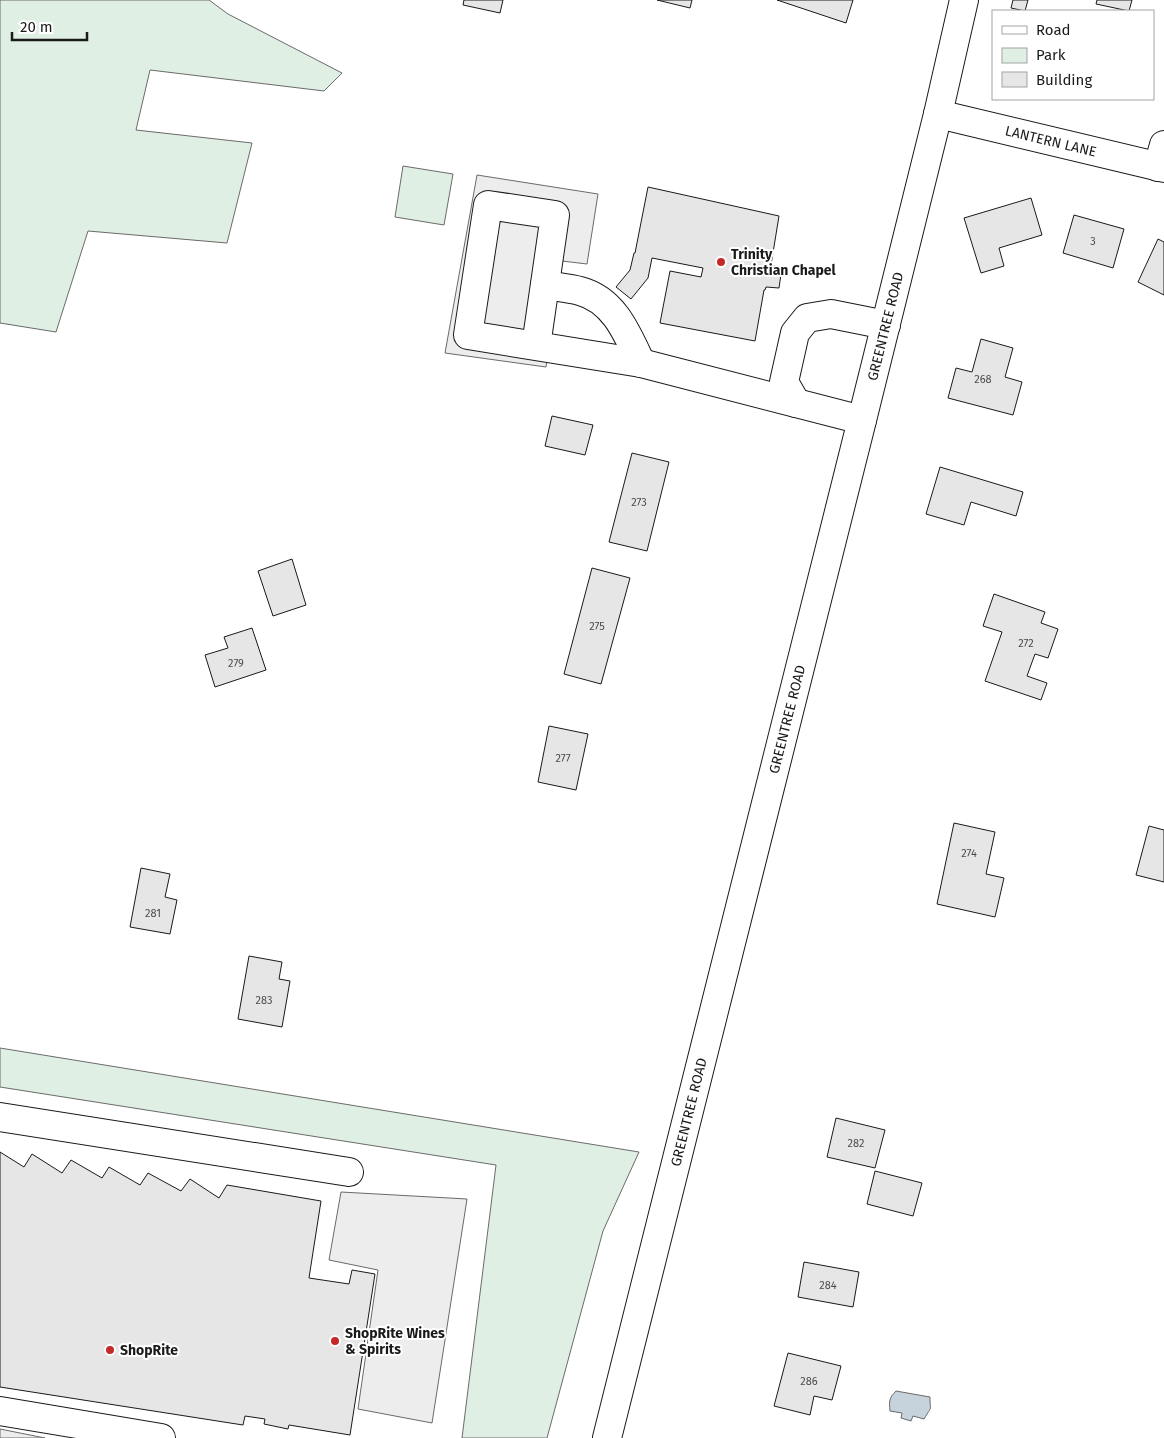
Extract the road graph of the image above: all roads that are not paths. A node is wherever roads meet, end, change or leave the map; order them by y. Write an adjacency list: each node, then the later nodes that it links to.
1 (964, 0): 2 (street, GREENTREE ROAD)
2 (938, 114): 3 (street, LANTERN LANE); 5 (street, GREENTREE ROAD)
3 (1162, 160)
4 (544, 286): 6 (street); 6 (street); 7 (street)
5 (886, 325): 8 (street); 9 (street, GREENTREE ROAD)
6 (536, 346): 7 (street)
7 (641, 363): 8 (street)
8 (796, 403): 9 (street)
9 (862, 420): 14 (street, GREENTREE ROAD)
10 (0, 1117): 11 (street)
11 (349, 1172)
12 (0, 1411): 13 (street)
13 (161, 1438)
14 (607, 1438)

